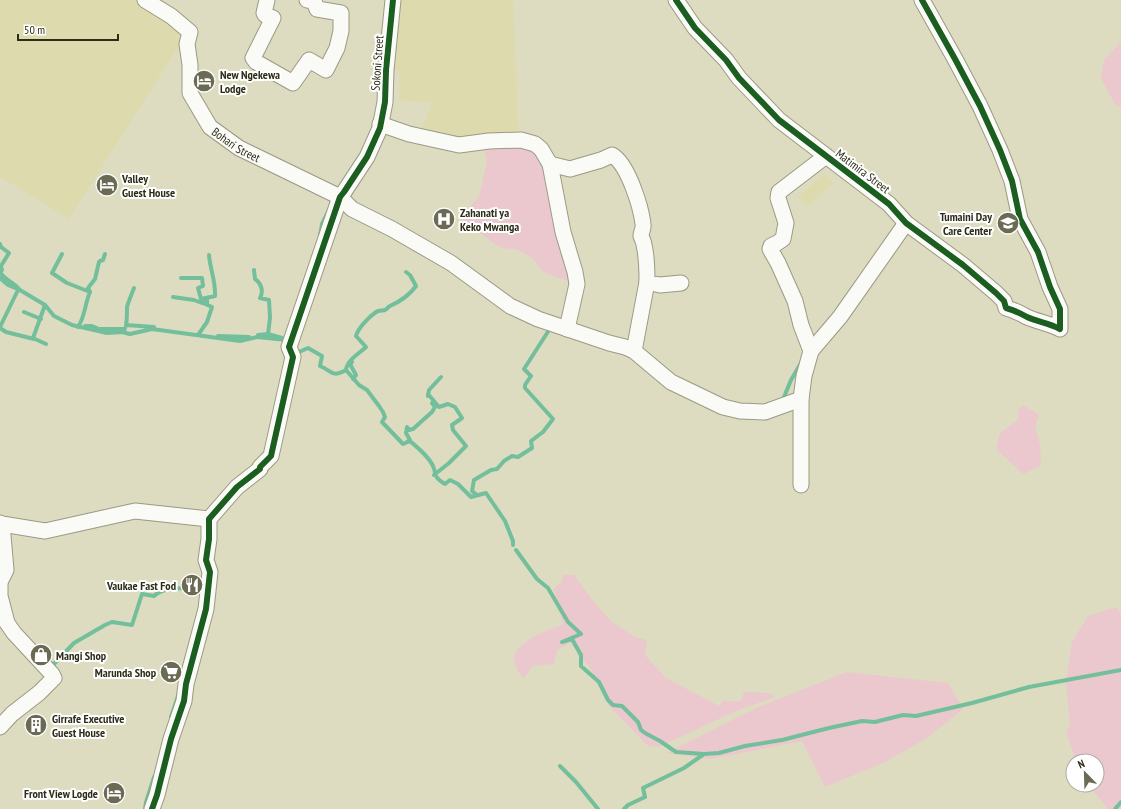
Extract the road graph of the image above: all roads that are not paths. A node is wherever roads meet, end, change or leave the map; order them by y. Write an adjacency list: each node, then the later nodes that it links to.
1 (145, 0): 10 (street, Bohari Street)
2 (267, 0): 3 (street)
3 (307, 0)
4 (393, 0): 7 (street, Sokoni Street)
5 (676, 0): 8 (street, Matimira Street)
6 (922, 0): 11 (street, Matimira Street)
7 (380, 126): 9 (street); 10 (street, Sokoni Street)
8 (826, 156): 11 (street, Matimira Street); 15 (street)
9 (550, 164): 12 (street); 14 (street)
10 (340, 197): 14 (street); 19 (street, Sokoni Street)
11 (906, 223): 15 (street)
12 (647, 282): 13 (street); 16 (street)
13 (682, 283)
14 (568, 329): 16 (street)
15 (811, 350): 17 (street)
16 (634, 351): 17 (street)
17 (801, 399): 18 (street)
18 (801, 485)
19 (209, 520): 20 (street); 23 (street)
20 (1, 524): 21 (street)
21 (0, 583): 22 (street)
22 (0, 727)
23 (152, 809)

